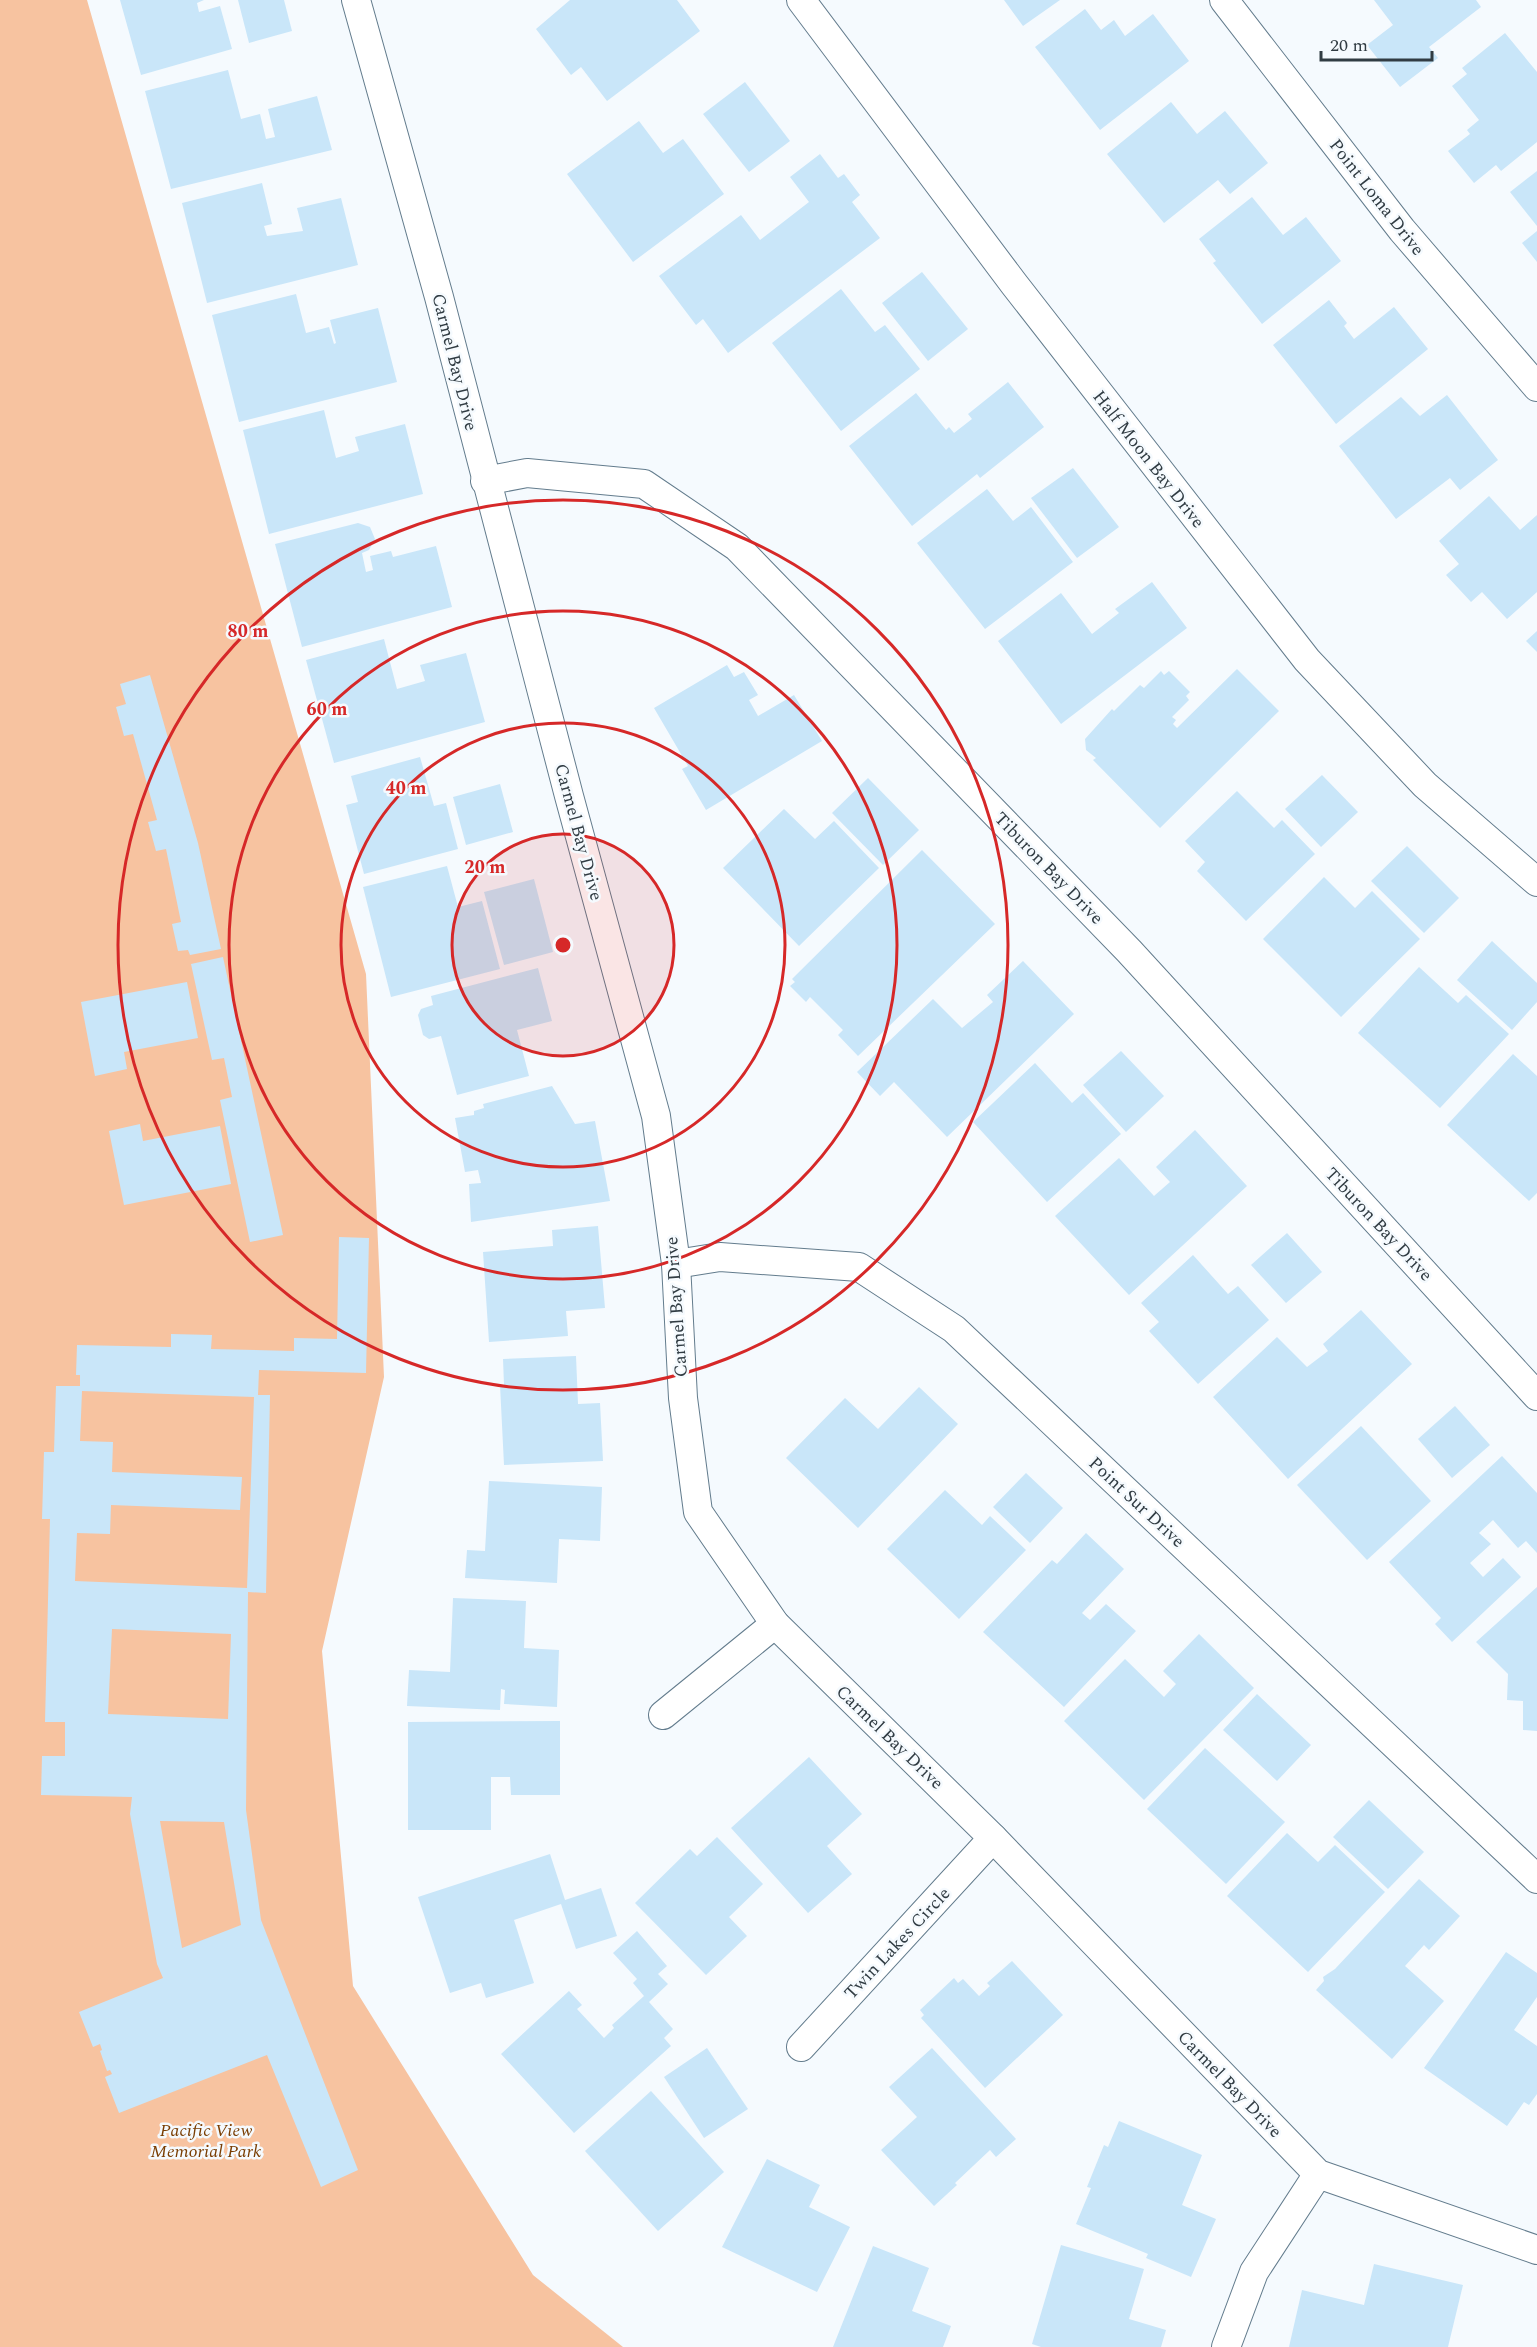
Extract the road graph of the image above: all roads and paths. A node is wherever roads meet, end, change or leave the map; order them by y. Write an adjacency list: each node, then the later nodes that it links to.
1 (356, 0): 5 (street, Carmel Bay Drive)
2 (801, 0): 6 (street, Half Moon Bay Drive)
3 (1224, 0): 4 (street, Point Loma Drive)
4 (1537, 387)
5 (485, 481): 7 (street, Carmel Bay Drive); 8 (street, Tiburon Bay Drive)
6 (1537, 882)
7 (676, 1264): 9 (street, Carmel Bay Drive); 12 (street, Point Sur Drive)
8 (1537, 1396)
9 (775, 1624): 10 (street); 11 (street, Carmel Bay Drive)
10 (663, 1715)
11 (993, 1838): 13 (street, Twin Lakes Circle); 14 (street, Carmel Bay Drive)
12 (1537, 1879)
13 (801, 2047)
14 (1318, 2174): 15 (street, Carmel Bay Drive); 16 (street)
15 (1537, 2250)
16 (1226, 2347)

